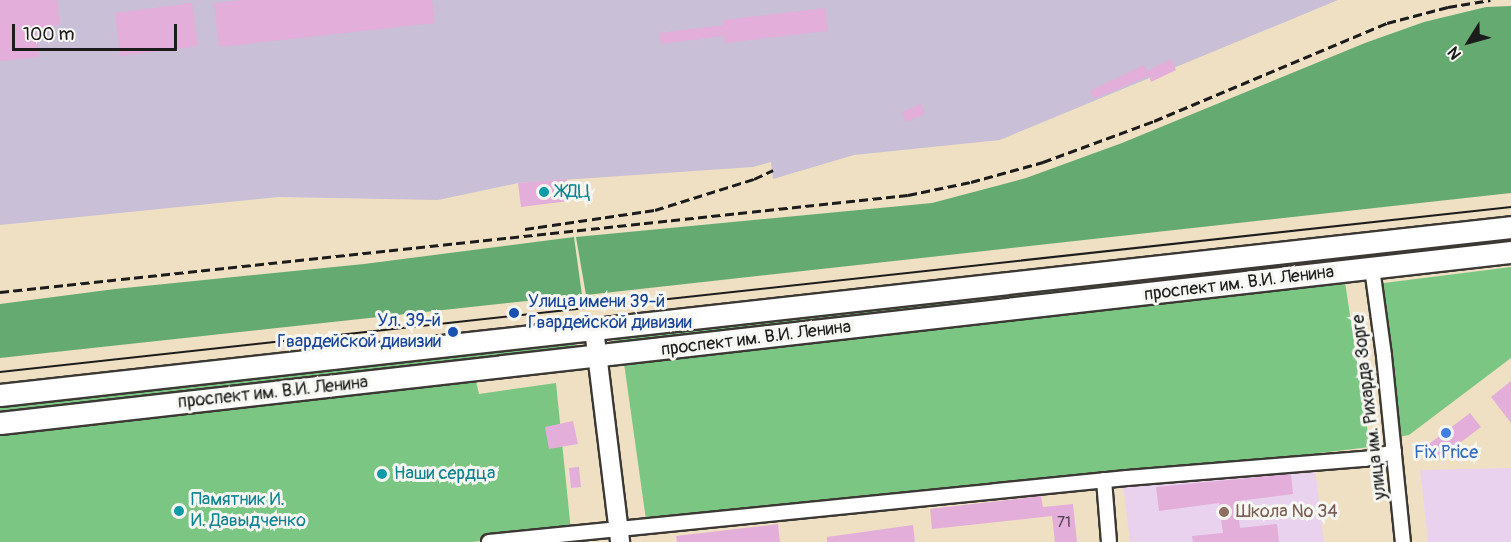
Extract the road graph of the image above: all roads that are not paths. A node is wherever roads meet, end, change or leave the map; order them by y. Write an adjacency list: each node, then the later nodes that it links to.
1 (1511, 227): 4 (main road, проспект им. В.И. Ленина)
2 (1511, 252): 3 (main road, проспект им. В.И. Ленина)
3 (1372, 268): 5 (main road, проспект им. В.И. Ленина); 8 (street, улица им. Рихарда Зорге)
4 (594, 329): 5 (main road); 6 (main road, проспект им. В.И. Ленина)
5 (598, 357): 7 (main road, проспект им. В.И. Ленина); 10 (main road)
6 (0, 394)
7 (0, 423)
8 (1394, 452): 9 (street); 13 (street, улица им. Рихарда Зорге)
9 (1104, 480): 10 (street); 12 (street)
10 (619, 535): 11 (street)
11 (489, 542)
12 (1109, 542)
13 (1402, 542)

